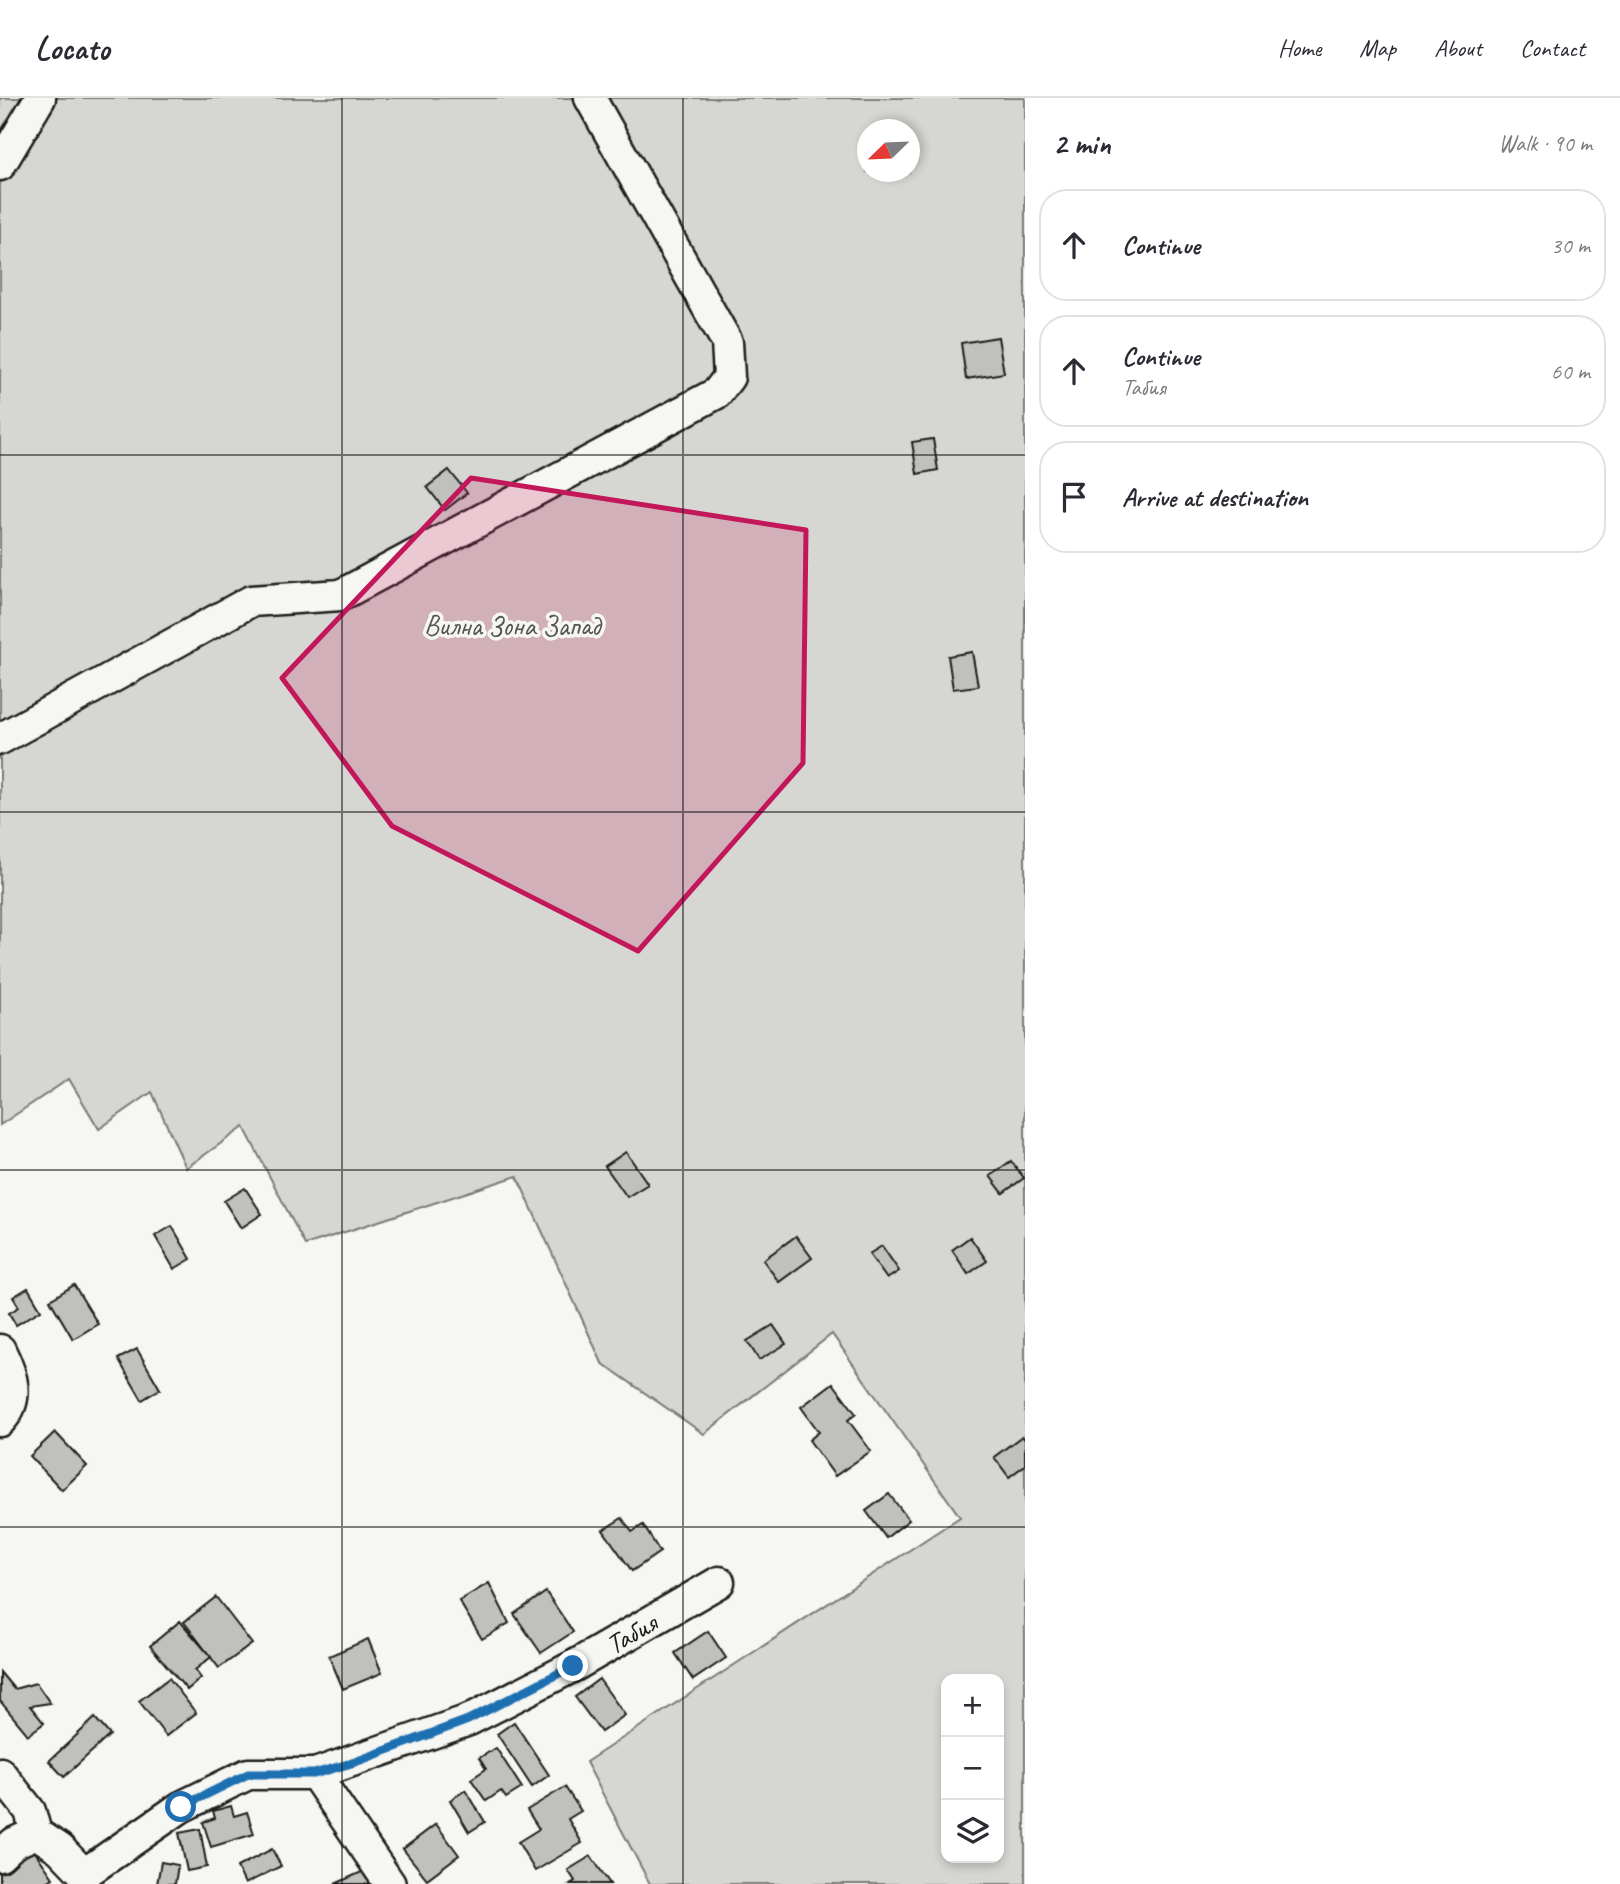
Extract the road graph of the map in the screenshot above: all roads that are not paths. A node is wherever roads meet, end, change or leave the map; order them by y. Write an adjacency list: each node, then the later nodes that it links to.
1 (40, 98): 3 (street)
2 (590, 98): 4 (street)
3 (0, 165)
4 (0, 739)
5 (0, 1350): 6 (street)
6 (0, 1421)
7 (719, 1582): 9 (street, Табия)
8 (0, 1773): 10 (street)
9 (314, 1774): 12 (street, Табия); 13 (street)
10 (36, 1833): 11 (street); 12 (street)
11 (0, 1856)
12 (87, 1879)
13 (390, 1884)

